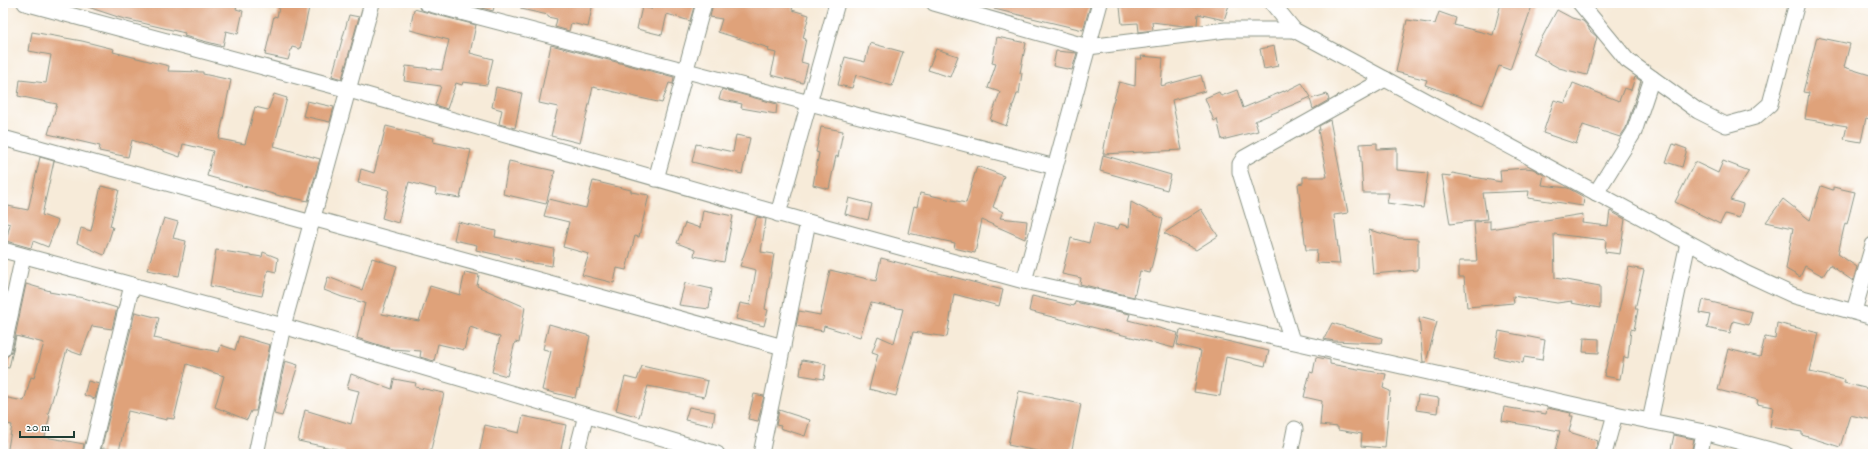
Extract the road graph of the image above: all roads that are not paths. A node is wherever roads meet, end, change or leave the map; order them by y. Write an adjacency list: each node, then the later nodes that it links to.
1 (25, 3): 16 (street)
2 (372, 3): 16 (street)
3 (426, 3): 13 (street)
4 (704, 3): 13 (street)
5 (837, 3): 17 (street)
6 (934, 3): 12 (street)
7 (1100, 3): 12 (street)
8 (1272, 3): 11 (street)
9 (1580, 3): 14 (street)
10 (1797, 3): 14 (street)
11 (1294, 30): 12 (street); 15 (street)
12 (1088, 47): 19 (street)
13 (686, 71): 17 (street); 20 (street)
14 (1652, 78): 21 (street)
15 (1384, 79): 21 (street); 34 (street)
16 (348, 90): 20 (street); 23 (street)
17 (809, 103): 19 (street); 22 (street)
18 (3, 138): 23 (street)
19 (1055, 167): 29 (street)
20 (656, 179): 22 (street)
21 (1596, 193): 25 (street)
22 (778, 214): 24 (street)
23 (312, 221): 33 (street); 35 (street)
24 (808, 222): 29 (street); 35 (street)
25 (1688, 243): 31 (street); 39 (street)
26 (1873, 245): 31 (street)
27 (3, 250): 28 (street)
28 (23, 256): 30 (street); 36 (street)
29 (1024, 281): 34 (street)
30 (132, 285): 33 (street); 43 (street)
31 (1854, 311): 32 (street)
32 (1873, 317)
33 (284, 326): 38 (street); 44 (street)
34 (1292, 341): 37 (street)
35 (783, 347): 47 (street)
36 (3, 349)
37 (1615, 414): 39 (street); 49 (street)
38 (586, 415): 42 (street); 45 (street)
39 (1650, 421): 41 (street)
40 (1294, 429): 48 (street)
41 (1704, 432): 50 (street); 51 (street)
42 (680, 449): 46 (street)
43 (91, 454)
44 (256, 454)
45 (576, 454)
46 (717, 454)
47 (761, 454)
48 (1290, 454)
49 (1604, 454)
50 (1700, 454)
51 (1785, 454)

